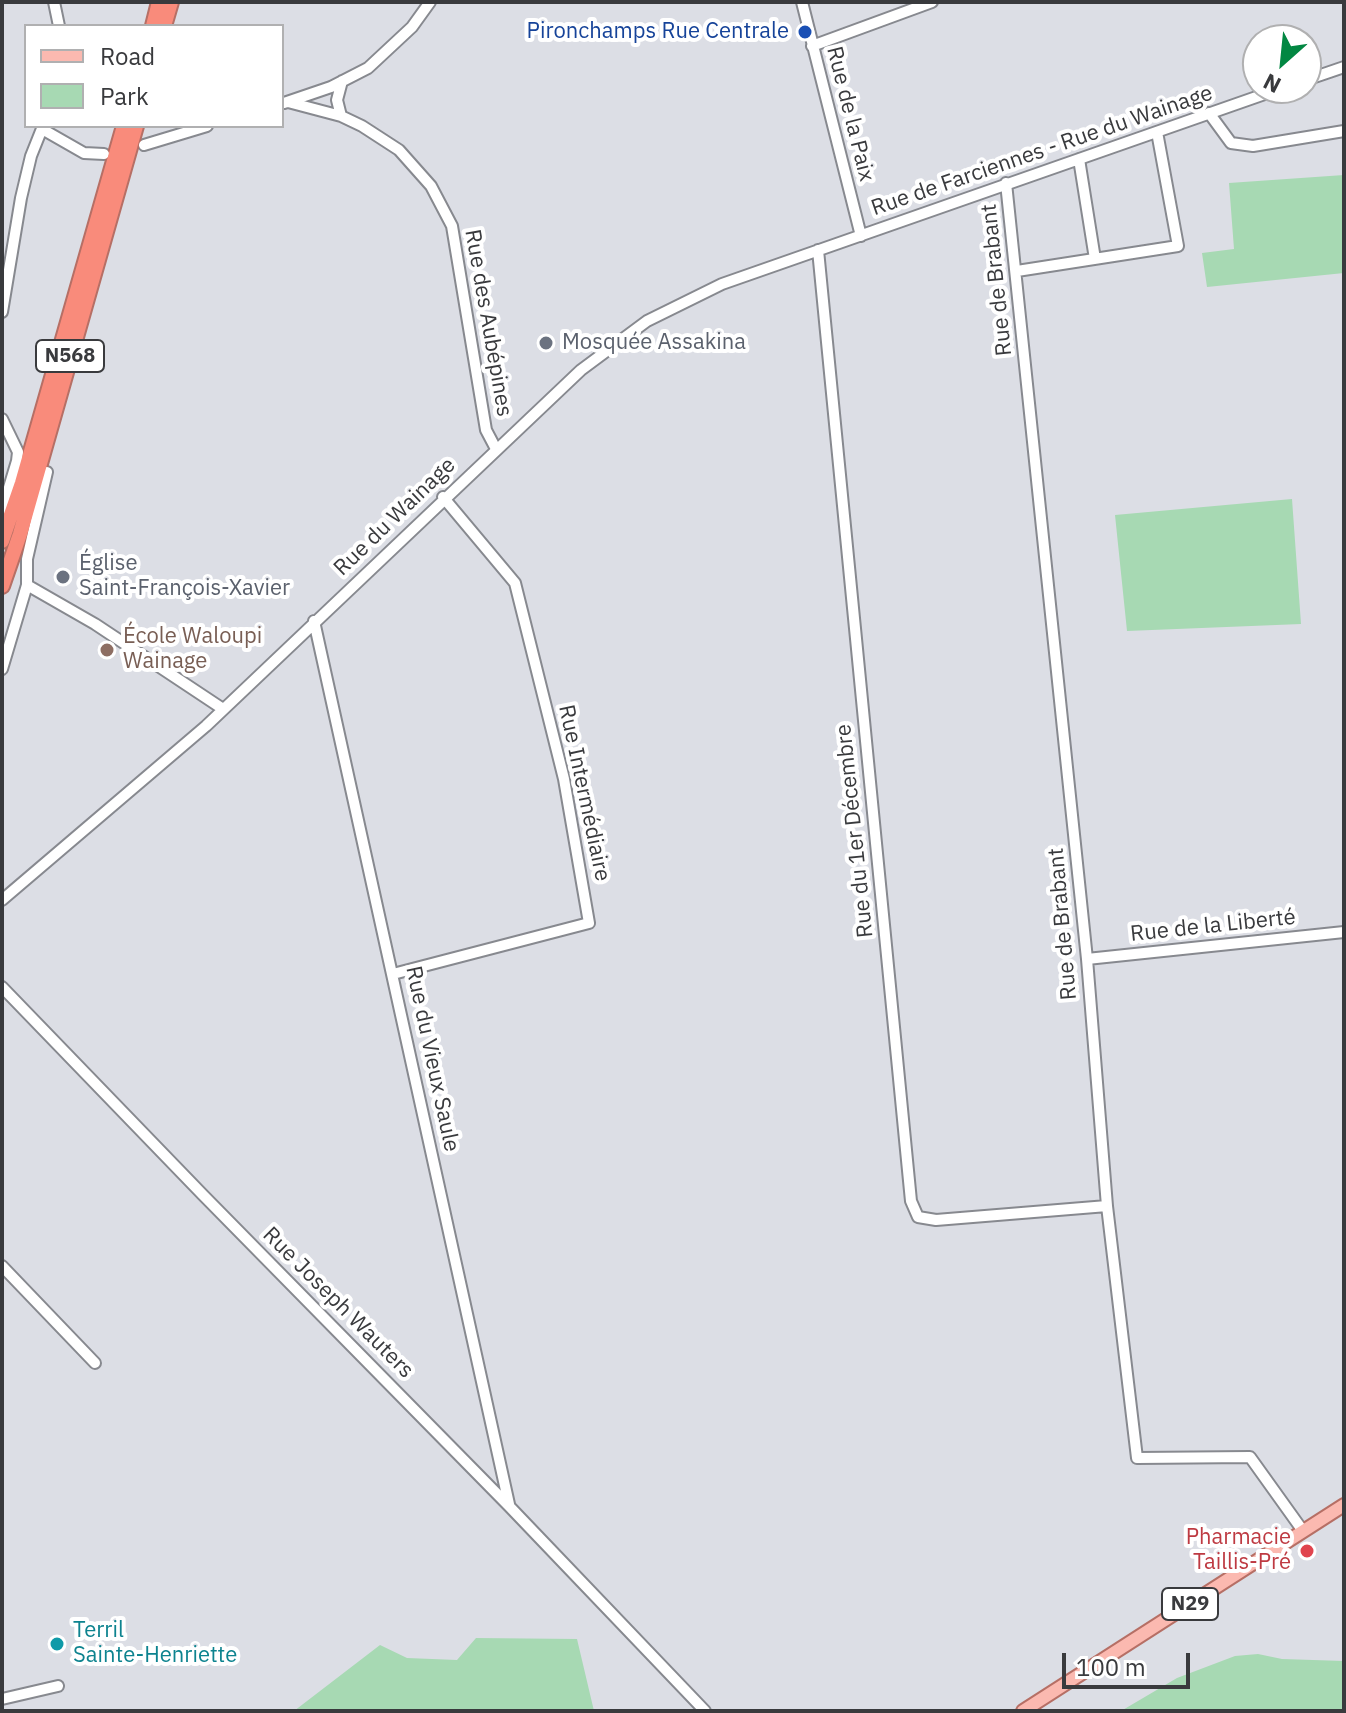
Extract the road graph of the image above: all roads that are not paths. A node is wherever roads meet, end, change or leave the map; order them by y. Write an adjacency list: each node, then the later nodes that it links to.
1 (54, 2): 7 (street)
2 (159, 2): 8 (highway)
3 (171, 2): 9 (highway)
4 (430, 2): 13 (street)
5 (802, 2): 10 (street, Rue de la Paix)
6 (932, 2): 10 (street)
7 (59, 24)
8 (154, 24)
9 (165, 24)
10 (812, 46): 28 (street, Rue de la Paix)
11 (1344, 67): 12 (street)
12 (1322, 75)
13 (342, 81): 15 (street); 17 (street)
14 (1242, 102): 16 (street, Rue de Farciennes - Rue du Wainage)
15 (285, 103): 17 (street, Rue des Aubépines)
16 (1209, 113): 22 (street); 23 (street, Rue de Farciennes - Rue du Wainage)
17 (341, 116): 34 (street, Rue des Aubépines)
18 (42, 128): 25 (street); 32 (street)
19 (123, 128): 38 (highway, N568)
20 (135, 128): 40 (highway, N568)
21 (200, 128): 24 (street)
22 (1344, 131)
23 (1157, 132): 26 (street, Rue de Farciennes - Rue du Wainage); 30 (street)
24 (144, 145)
25 (104, 154)
26 (1079, 159): 27 (street, Rue de Farciennes - Rue du Wainage); 30 (street)
27 (1006, 183): 28 (street, Rue de Farciennes - Rue du Wainage); 31 (street, Rue de Brabant)
28 (861, 236): 29 (street, Rue du Wainage)
29 (818, 250): 34 (street, Rue du Wainage); 49 (street, Rue du 1er Décembre)
30 (1095, 259): 31 (street)
31 (1017, 271): 46 (street, Rue de Brabant)
32 (2, 312)
33 (2, 419): 37 (street)
34 (496, 449): 36 (street, Rue du Wainage)
35 (47, 472): 39 (street)
36 (443, 497): 41 (street, Rue du Wainage); 47 (street, Rue Intermédiaire)
37 (2, 511)
38 (2, 541)
39 (27, 585): 42 (street); 43 (street)
40 (2, 586)
41 (314, 621): 43 (street, Rue du Wainage); 47 (street, Rue du Vieux Saule)
42 (2, 669)
43 (223, 709): 44 (street, Rue du Wainage)
44 (2, 900)
45 (1344, 932): 46 (street, Rue de la Liberté)
46 (1087, 959): 49 (street, Rue de Brabant)
47 (393, 974): 53 (street, Rue du Vieux Saule)
48 (2, 987): 53 (street, Rue Joseph Wauters)
49 (1107, 1206): 54 (street, Rue de Brabant)
50 (2, 1266): 51 (street)
51 (95, 1363)
52 (1344, 1505): 54 (main road, N29)
53 (509, 1506): 57 (street, Rue Joseph Wauters)
54 (1303, 1531): 58 (main road, N29)
55 (58, 1686): 56 (street)
56 (2, 1699)
57 (705, 1711)
58 (1023, 1711)

